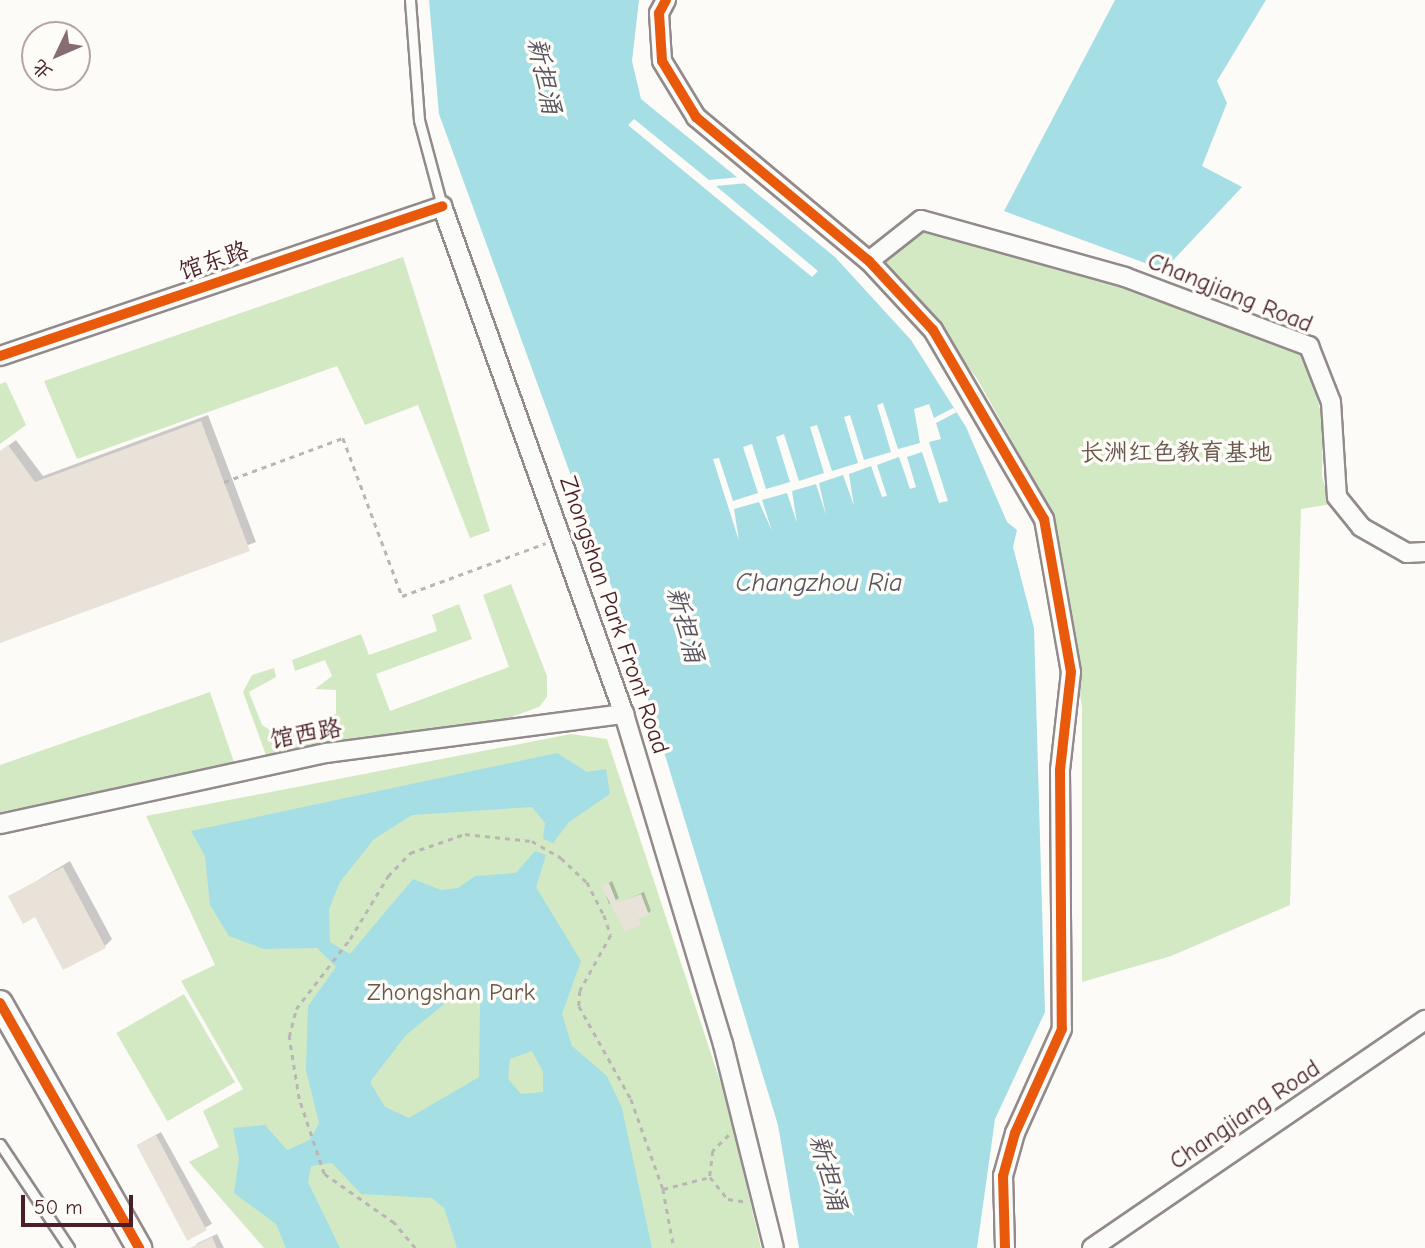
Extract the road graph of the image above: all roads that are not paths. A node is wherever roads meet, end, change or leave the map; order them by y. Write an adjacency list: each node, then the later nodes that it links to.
1 (410, 0): 3 (lane, Zhongshan Park Front Road)
2 (666, 0): 4 (street)
3 (443, 206): 5 (street, 馆东路); 7 (street, Zhongshan Park Front Road)
4 (869, 261): 6 (street, Changjiang Road); 15 (street)
5 (0, 356)
6 (1425, 552)
7 (624, 714): 8 (street, 馆西路); 14 (street, Zhongshan Park Front Road)
8 (0, 824)
9 (0, 1003): 13 (main road)
10 (1425, 1020): 16 (street, Changjiang Road)
11 (0, 1144): 12 (lane)
12 (69, 1248)
13 (139, 1248)
14 (774, 1248)
15 (1005, 1248)
16 (1092, 1248)

